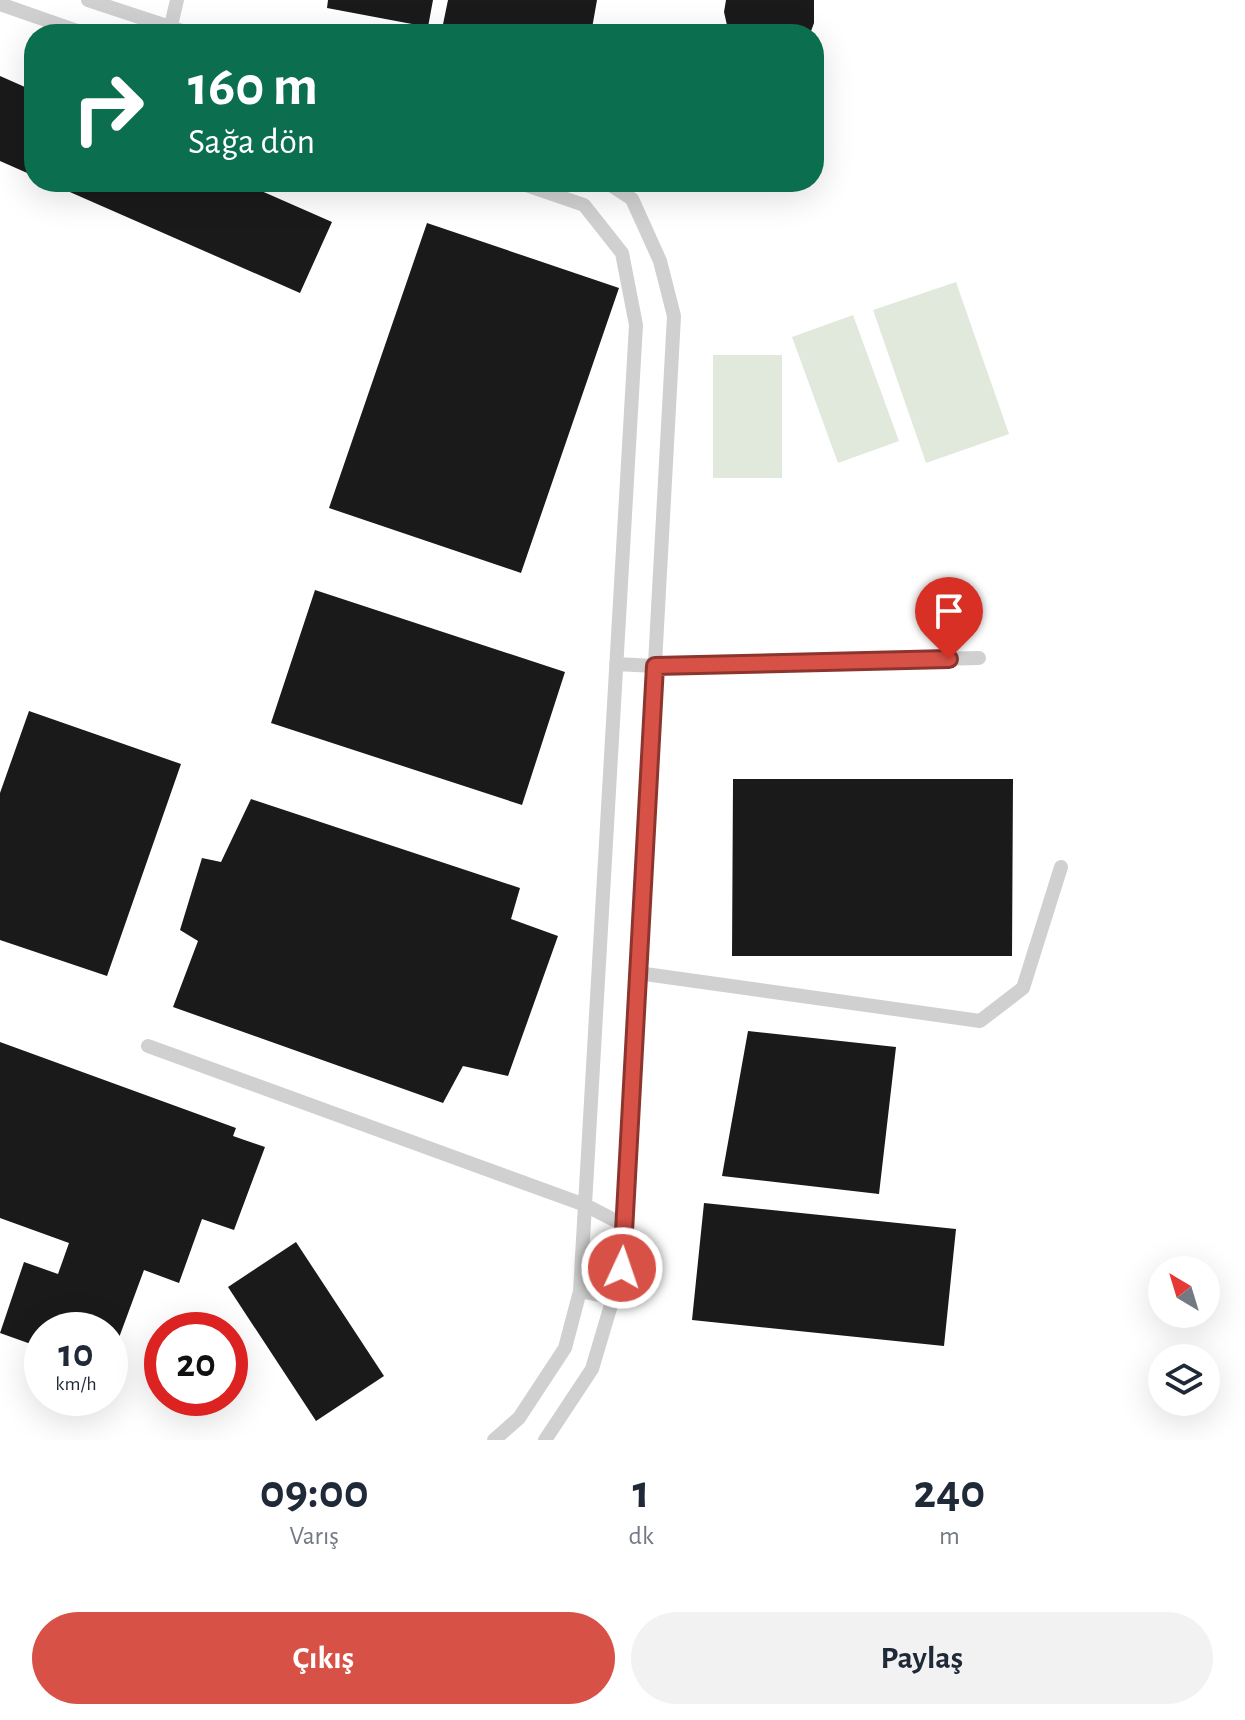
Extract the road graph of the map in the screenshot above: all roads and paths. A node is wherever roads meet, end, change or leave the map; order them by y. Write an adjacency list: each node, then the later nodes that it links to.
1 (88, 0): 5 (lane)
2 (177, 0): 6 (lane)
3 (0, 4): 4 (lane)
4 (57, 24)
5 (151, 24)
6 (172, 24)
7 (546, 192): 10 (lane)
8 (621, 192): 11 (lane)
9 (979, 658): 11 (lane)
10 (616, 664): 11 (lane); 15 (lane)
11 (655, 666): 13 (lane)
12 (1061, 867): 13 (lane)
13 (638, 973): 16 (lane)
14 (148, 1046): 15 (lane)
15 (585, 1205): 16 (lane); 17 (lane)
16 (624, 1225): 18 (lane)
17 (580, 1291): 18 (lane); 19 (lane)
18 (613, 1298): 20 (lane)
19 (494, 1440)
20 (545, 1440)

